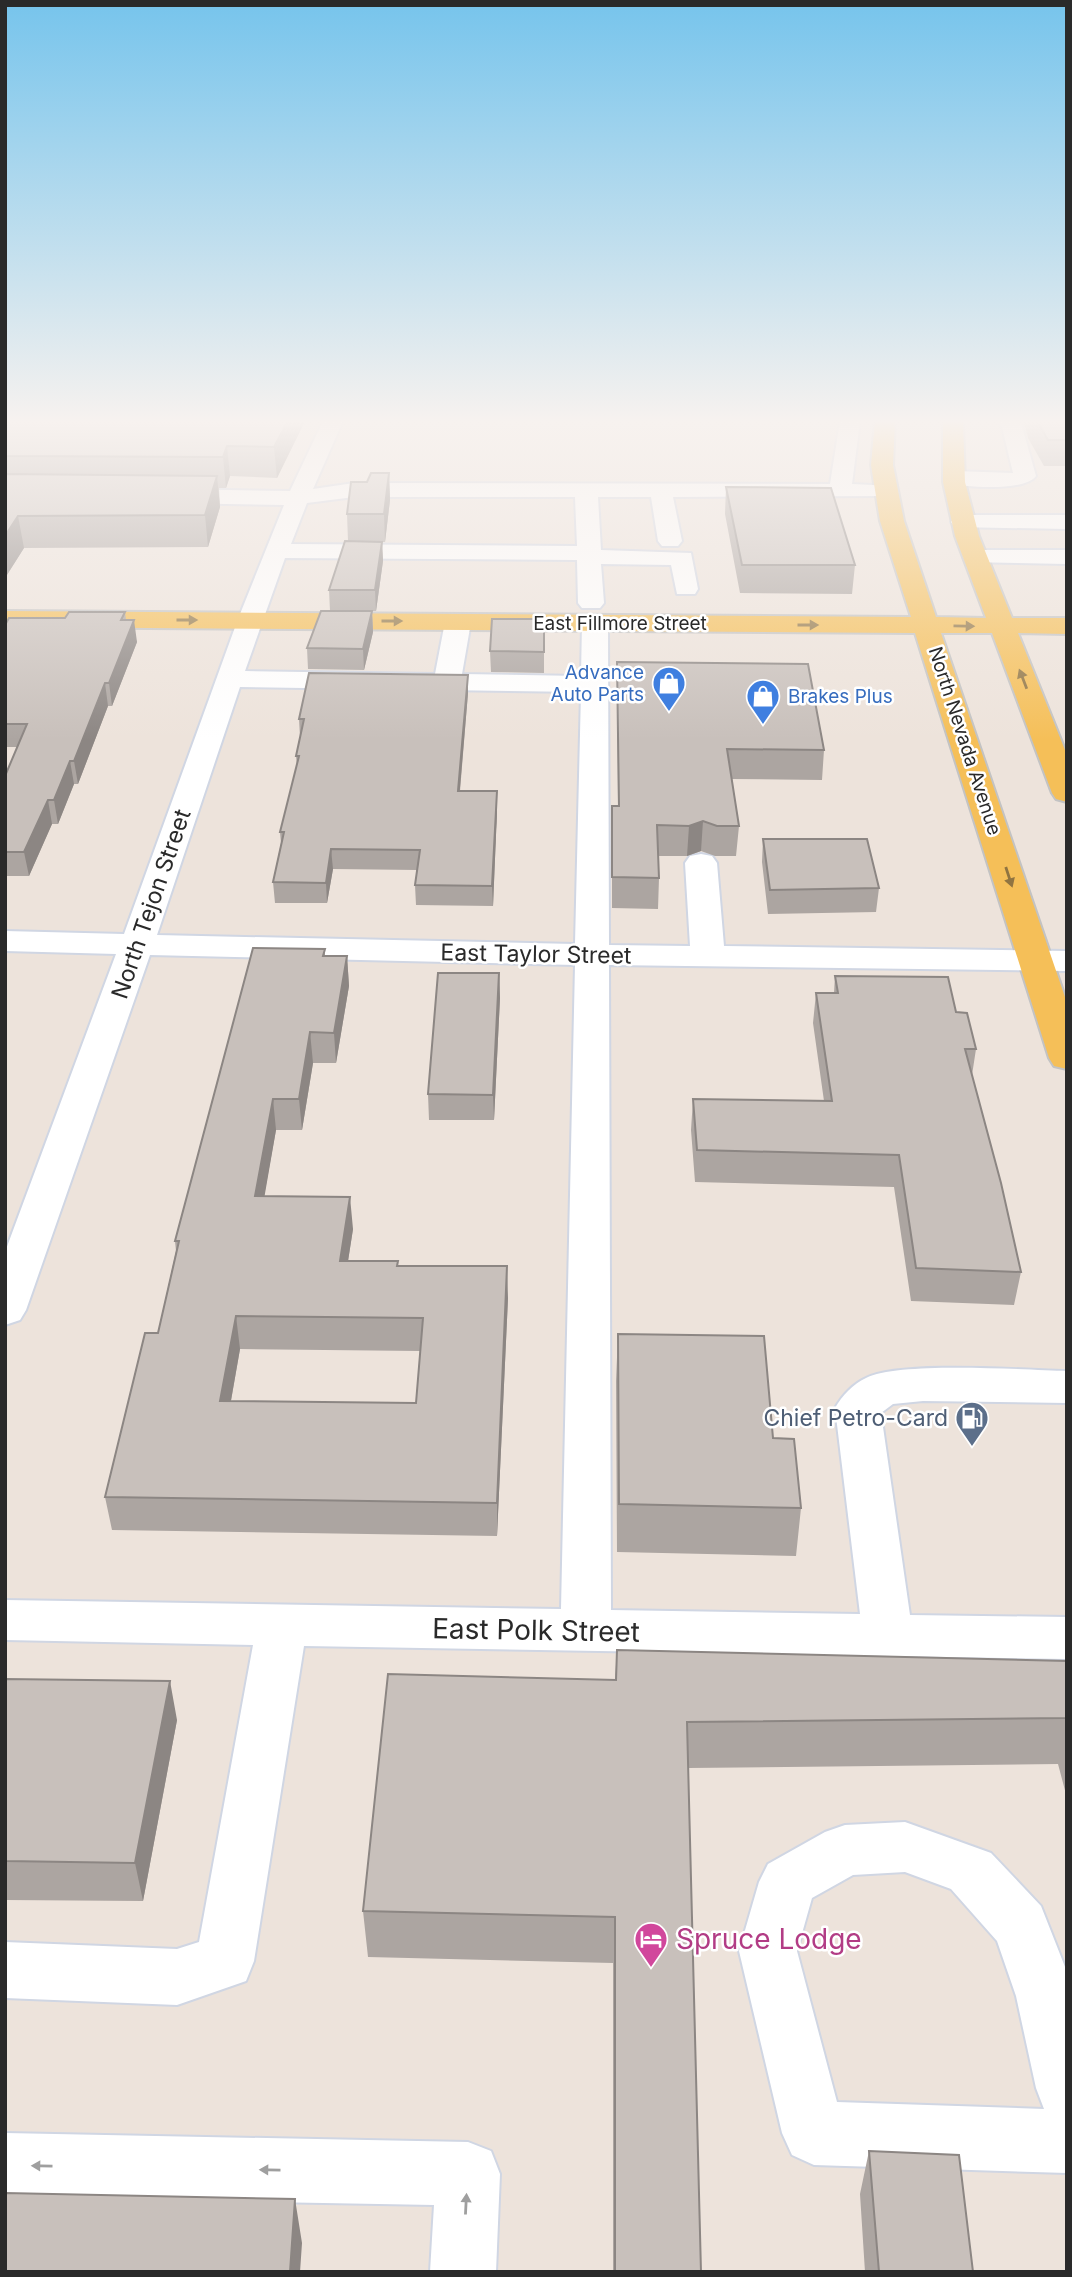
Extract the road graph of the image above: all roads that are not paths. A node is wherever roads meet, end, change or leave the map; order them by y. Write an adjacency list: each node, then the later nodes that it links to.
1 (286, 527): 7 (street, North Tejon Street)
2 (587, 527): 10 (street)
3 (668, 527): 6 (street)
4 (897, 527): 17 (main road, North Nevada Avenue)
5 (965, 527): 8 (main road)
6 (670, 541)
7 (277, 551): 10 (street); 15 (street, North Tejon Street)
8 (975, 557): 9 (street); 18 (main road)
9 (1066, 559)
10 (588, 561): 11 (street); 12 (street); 16 (street)
11 (398, 573)
12 (686, 589)
13 (5, 600): 15 (main road, East Fillmore Street)
14 (1067, 606): 18 (main road, East Fillmore Street)
15 (254, 610): 16 (main road, East Fillmore Street); 19 (main road, East Fillmore Street, one-way to 15); 20 (main road, East Fillmore Street, one-way to 20); 22 (street, North Tejon Street)
16 (593, 613): 17 (main road, East Fillmore Street); 20 (main road, East Fillmore Street); 24 (street)
17 (923, 615): 18 (main road, East Fillmore Street); 31 (main road, North Nevada Avenue, one-way to 31)
18 (998, 616): 21 (main road, East Fillmore Street); 25 (main road, one-way to 18)
19 (5, 619)
20 (458, 622): 23 (street)
21 (1067, 626)
22 (230, 679): 23 (street); 28 (street, North Tejon Street)
23 (447, 682): 24 (street)
24 (594, 684): 29 (street)
25 (1067, 793)
26 (701, 863): 30 (street)
27 (5, 941): 28 (street, East Taylor Street)
28 (138, 944): 29 (street, East Taylor Street); 33 (street, North Tejon Street)
29 (590, 955): 30 (street, East Taylor Street); 37 (street)
30 (708, 957): 31 (street, East Taylor Street)
31 (1051, 961): 32 (main road, North Nevada Avenue)
32 (1067, 1058)
33 (5, 1310)
34 (1067, 1387): 38 (street)
35 (5, 1620): 36 (street, East Polk Street)
36 (282, 1625): 37 (street, East Polk Street); 40 (street)
37 (586, 1630): 38 (street, East Polk Street)
38 (888, 1636): 39 (street, East Polk Street)
39 (1067, 1639)
40 (5, 1970)
41 (1067, 2088): 42 (street)
42 (1067, 2141)
43 (5, 2165): 44 (street, one-way to 43)
44 (463, 2272)

